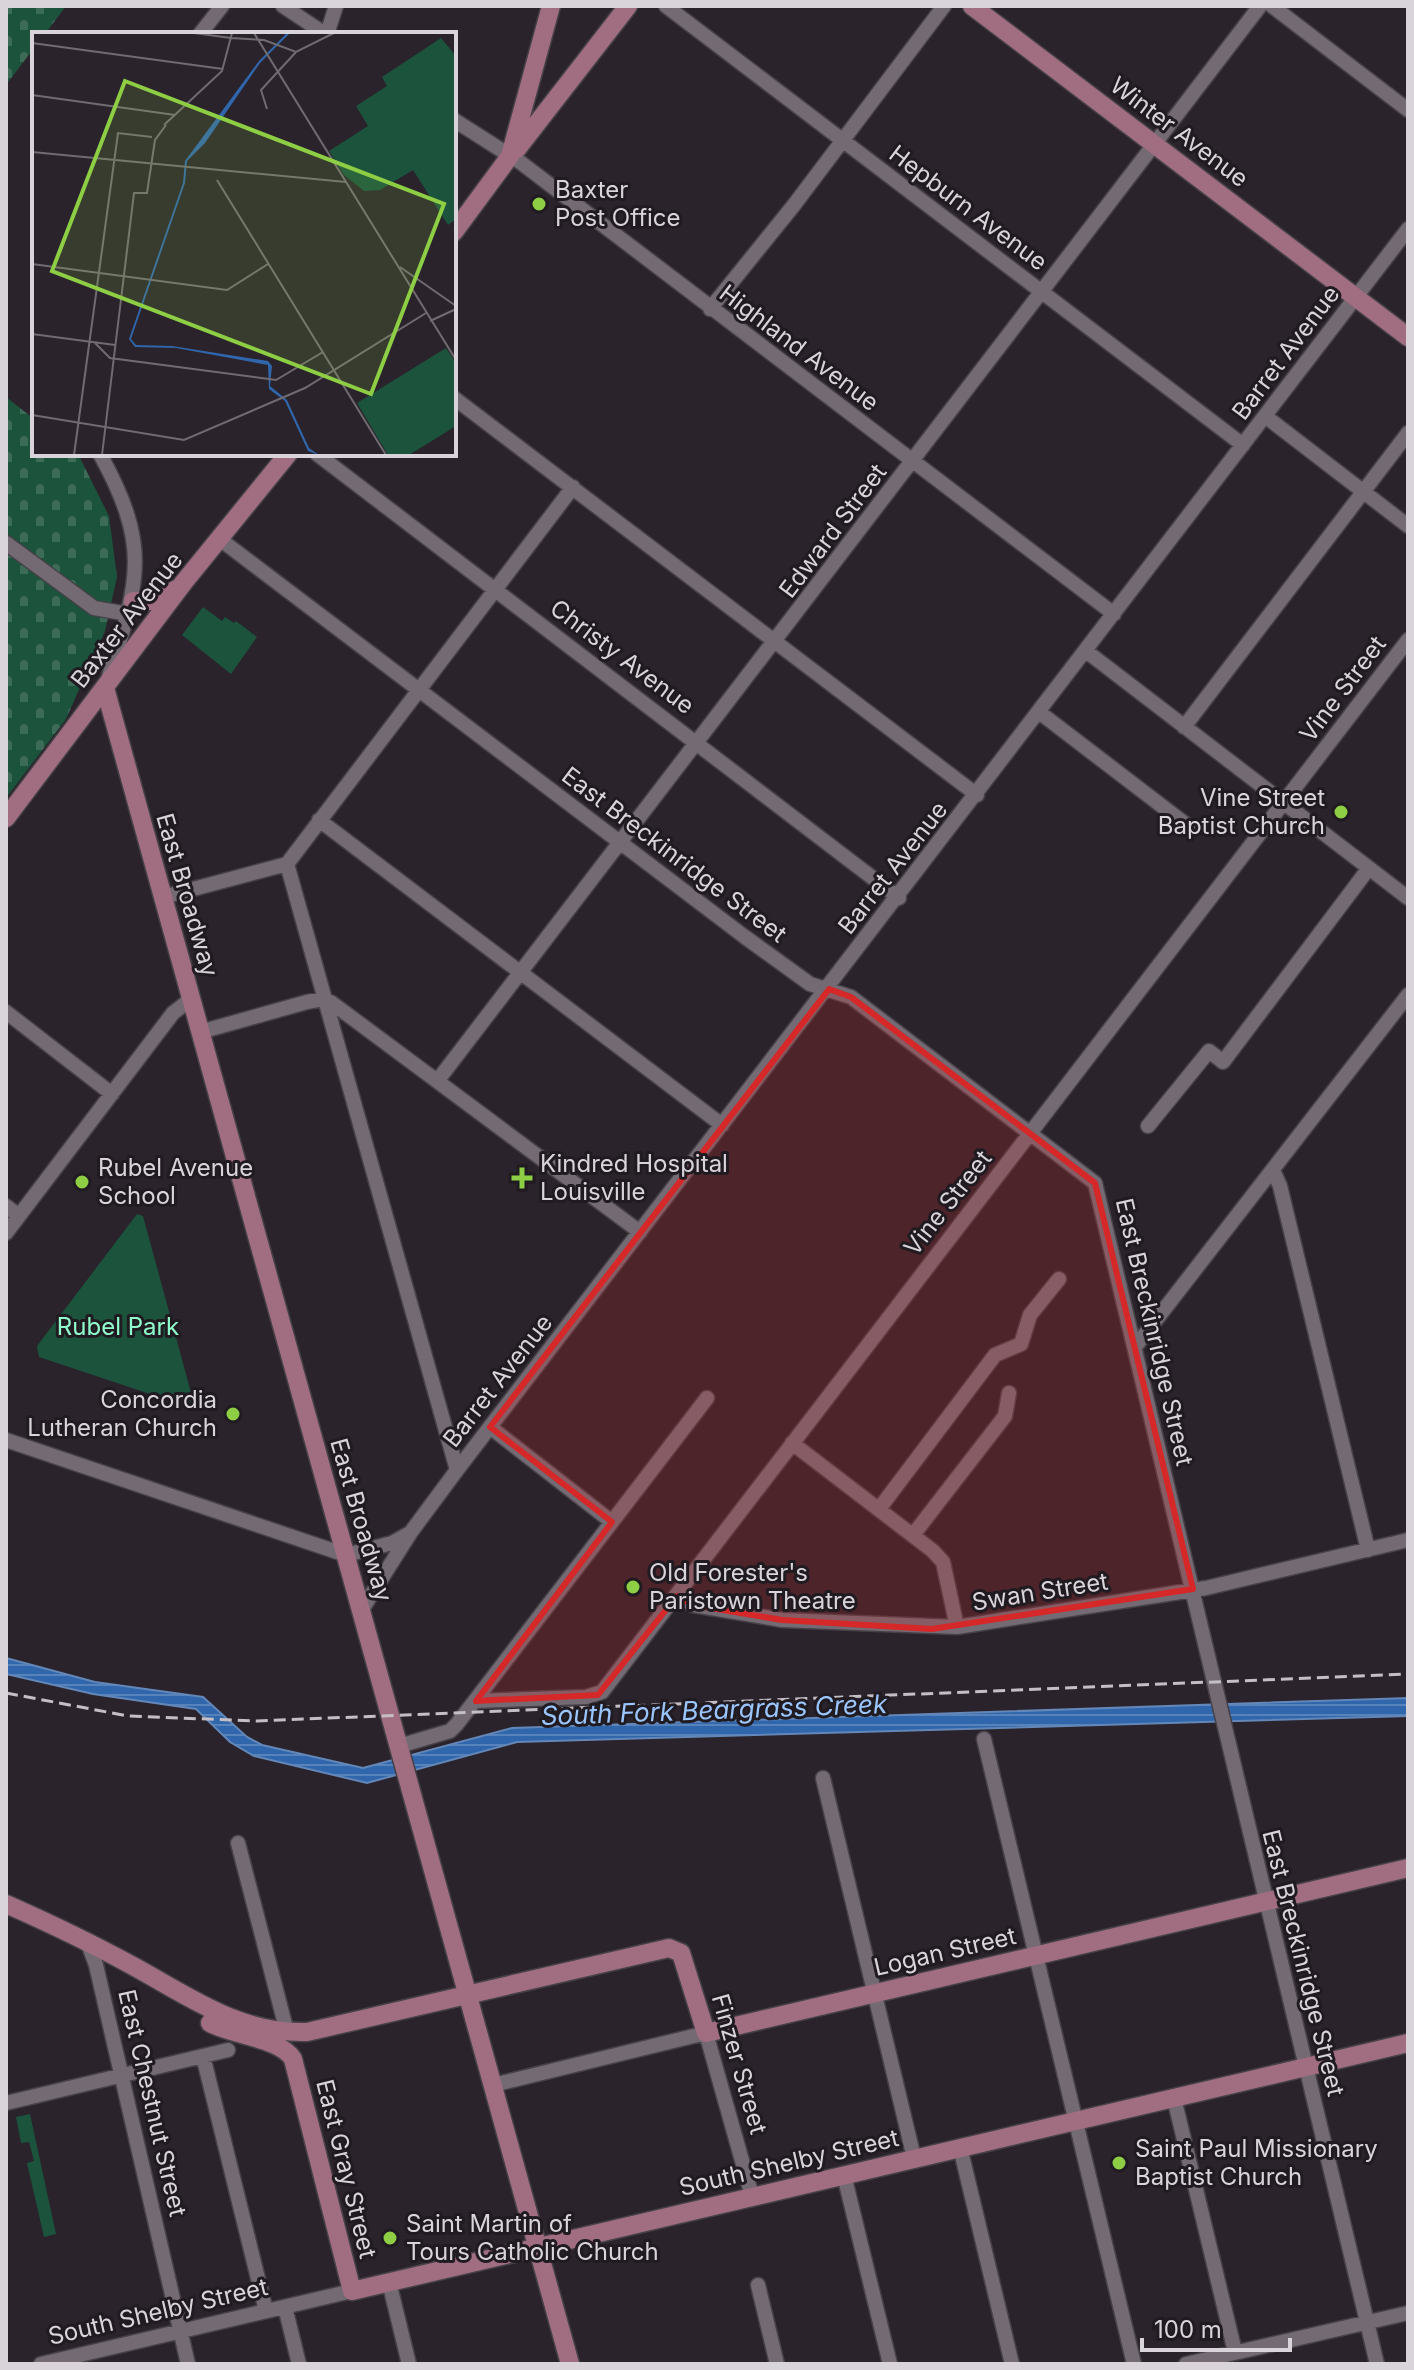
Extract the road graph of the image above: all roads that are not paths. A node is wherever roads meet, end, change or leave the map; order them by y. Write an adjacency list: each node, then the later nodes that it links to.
1 (222, 6): 11 (street)
2 (283, 6): 12 (street)
3 (336, 6): 13 (street)
4 (551, 6): 18 (main road)
5 (628, 6): 18 (main road)
6 (666, 6): 16 (street, Hepburn Avenue)
7 (944, 6): 16 (street)
8 (972, 6): 17 (main road, Winter Avenue)
9 (1260, 6): 17 (street, Edward Street)
10 (1272, 6): 14 (street)
11 (202, 32)
12 (323, 32)
13 (327, 32)
14 (1408, 110)
15 (456, 121): 18 (street, Highland Avenue)
16 (842, 140): 21 (street, Hepburn Avenue); 23 (street)
17 (1155, 144): 21 (street, Edward Street); 22 (main road, Winter Avenue)
18 (512, 150): 19 (main road); 23 (street, Highland Avenue)
19 (456, 229)
20 (1408, 229): 22 (street, Barret Avenue)
21 (1041, 290): 28 (street, Hepburn Avenue); 32 (street, Edward Street)
22 (1355, 297): 24 (main road, Winter Avenue); 26 (street, Barret Avenue)
23 (710, 309): 32 (street, Highland Avenue)
24 (1408, 337)
25 (456, 399): 33 (street)
26 (1265, 416): 28 (street, Barret Avenue); 34 (street)
27 (1408, 433): 34 (street)
28 (1243, 445): 41 (street, Barret Avenue)
29 (101, 456): 40 (street)
30 (286, 456): 36 (main road, Baxter Avenue)
31 (320, 456): 39 (street, Christy Avenue)
32 (912, 461): 41 (street, Highland Avenue); 43 (street, Edward Street)
33 (573, 487): 39 (street); 43 (street)
34 (1363, 492): 35 (street); 48 (street)
35 (1408, 526)
36 (221, 540): 38 (main road, Baxter Avenue); 46 (street, East Breckinridge Street)
37 (6, 543): 40 (street)
38 (184, 582): 40 (main road); 45 (main road, Baxter Avenue)
39 (495, 589): 46 (street); 49 (street, Christy Avenue)
40 (131, 608): 45 (street)
41 (1114, 614): 44 (street, Barret Avenue)
42 (1408, 640): 51 (street, Vine Street)
43 (776, 642): 49 (street, Edward Street); 50 (street)
44 (1086, 651): 47 (street, Barret Avenue); 48 (street)
45 (105, 688): 52 (main road, Baxter Avenue); 58 (main road, East Broadway)
46 (419, 690): 53 (street); 55 (street, East Breckinridge Street)
47 (1039, 712): 50 (street, Barret Avenue); 54 (street)
48 (1184, 727): 51 (street)
49 (699, 743): 55 (street, Edward Street); 59 (street, Christy Avenue)
50 (977, 795): 59 (street, Barret Avenue)
51 (1283, 803): 57 (street); 72 (street, Vine Street)
52 (6, 818)
53 (319, 820): 56 (street); 61 (street)
54 (1188, 826)
55 (622, 844): 61 (street, Edward Street); 62 (street, East Breckinridge Street)
56 (287, 864): 58 (street); 65 (street)
57 (1369, 868): 60 (street); 71 (street)
58 (163, 897): 64 (main road, East Broadway)
59 (899, 898): 62 (street, Barret Avenue)
60 (1408, 898)
61 (522, 974): 68 (street, Edward Street); 70 (street)
62 (829, 989): 70 (street, Barret Avenue); 72 (street, East Breckinridge Street)
63 (1408, 995): 73 (street)
64 (191, 999): 67 (main road, East Broadway); 69 (street)
65 (323, 999): 67 (street); 68 (street); 85 (street)
66 (6, 1012): 69 (street)
67 (200, 1032): 92 (main road, East Broadway)
68 (438, 1080): 76 (street)
69 (112, 1094): 75 (street)
70 (722, 1125): 76 (street, Barret Avenue)
71 (1148, 1126)
72 (1030, 1132): 79 (street, East Breckinridge Street); 84 (street, Vine Street)
73 (1273, 1170): 79 (street); 91 (street)
74 (6, 1206): 75 (street)
75 (19, 1216): 77 (street)
76 (640, 1232): 82 (street, Barret Avenue)
77 (6, 1233)
78 (1059, 1279): 86 (street)
79 (1135, 1347): 93 (street, East Breckinridge Street)
80 (1009, 1393): 89 (street)
81 (707, 1398): 87 (street)
82 (490, 1427): 85 (street, Barret Avenue); 87 (street)
83 (6, 1440): 92 (street)
84 (792, 1443): 86 (street); 94 (street, Vine Street)
85 (457, 1470): 88 (street, Barret Avenue)
86 (879, 1509): 89 (street)
87 (612, 1522): 97 (street)
88 (411, 1532): 92 (street); 95 (street, Barret Avenue)
89 (913, 1535): 96 (street)
90 (1408, 1540): 91 (street, Swan Street)
91 (1368, 1550): 93 (street, Swan Street)
92 (346, 1555): 95 (main road, East Broadway)
93 (1193, 1589): 96 (street, Swan Street); 103 (street, East Breckinridge Street)
94 (677, 1596): 96 (street, Swan Street); 97 (street, Vine Street)
95 (361, 1611): 99 (main road, East Broadway)
96 (957, 1627)
97 (476, 1701): 99 (street)
98 (984, 1739): 106 (street)
99 (400, 1751): 108 (main road, East Broadway)
100 (823, 1778): 107 (street)
101 (238, 1843): 111 (street)
102 (1408, 1868): 103 (main road, Logan Street)
103 (1265, 1902): 106 (main road, Logan Street); 117 (street, East Breckinridge Street)
104 (6, 1904): 105 (main road)
105 (87, 1941): 109 (main road); 118 (street, East Chestnut Street)
106 (1037, 1955): 107 (main road, Logan Street); 122 (street)
107 (874, 1993): 112 (main road, Logan Street); 124 (street)
108 (467, 1994): 110 (main road); 112 (main road, Finzer Street); 119 (main road, East Broadway)
109 (179, 1995): 111 (main road); 116 (main road)
110 (411, 2008): 111 (main road); 116 (main road)
111 (287, 2032)
112 (706, 2033): 119 (street, Logan Street); 126 (street, Finzer Street)
113 (1408, 2043): 117 (main road, South Shelby Street)
114 (228, 2050): 115 (street)
115 (203, 2056): 118 (street); 132 (street)
116 (293, 2059): 130 (main road, East Gray Street)
117 (1307, 2067): 120 (main road, South Shelby Street); 134 (street, East Breckinridge Street)
118 (120, 2077): 121 (street); 135 (street, East Chestnut Street)
119 (493, 2085): 127 (main road, East Broadway)
120 (1174, 2098): 122 (main road, South Shelby Street); 136 (street)
121 (6, 2103)
122 (1076, 2122): 123 (main road, South Shelby Street); 145 (street)
123 (960, 2147): 124 (main road, South Shelby Street); 144 (street)
124 (914, 2158): 125 (main road, South Shelby Street)
125 (844, 2175): 126 (main road, South Shelby Street); 143 (street)
126 (752, 2196): 127 (main road, South Shelby Street)
127 (538, 2248): 128 (main road, South Shelby Street); 141 (main road, East Broadway)
128 (389, 2282): 130 (main road, South Shelby Street); 140 (street, East Gray Street)
129 (758, 2285): 142 (street)
130 (352, 2291): 131 (street, South Shelby Street)
131 (285, 2307): 132 (street, South Shelby Street); 139 (street)
132 (266, 2311): 135 (street, South Shelby Street)
133 (1408, 2313): 134 (street)
134 (1367, 2322): 136 (street); 147 (street, East Breckinridge Street)
135 (180, 2332): 137 (street, South Shelby Street); 138 (street, East Chestnut Street)
136 (1235, 2352): 146 (street)
137 (41, 2364)
138 (188, 2364)
139 (299, 2364)
140 (409, 2364)
141 (570, 2364)
142 (777, 2364)
143 (890, 2364)
144 (1012, 2364)
145 (1134, 2364)
146 (1186, 2364)
147 (1377, 2364)

